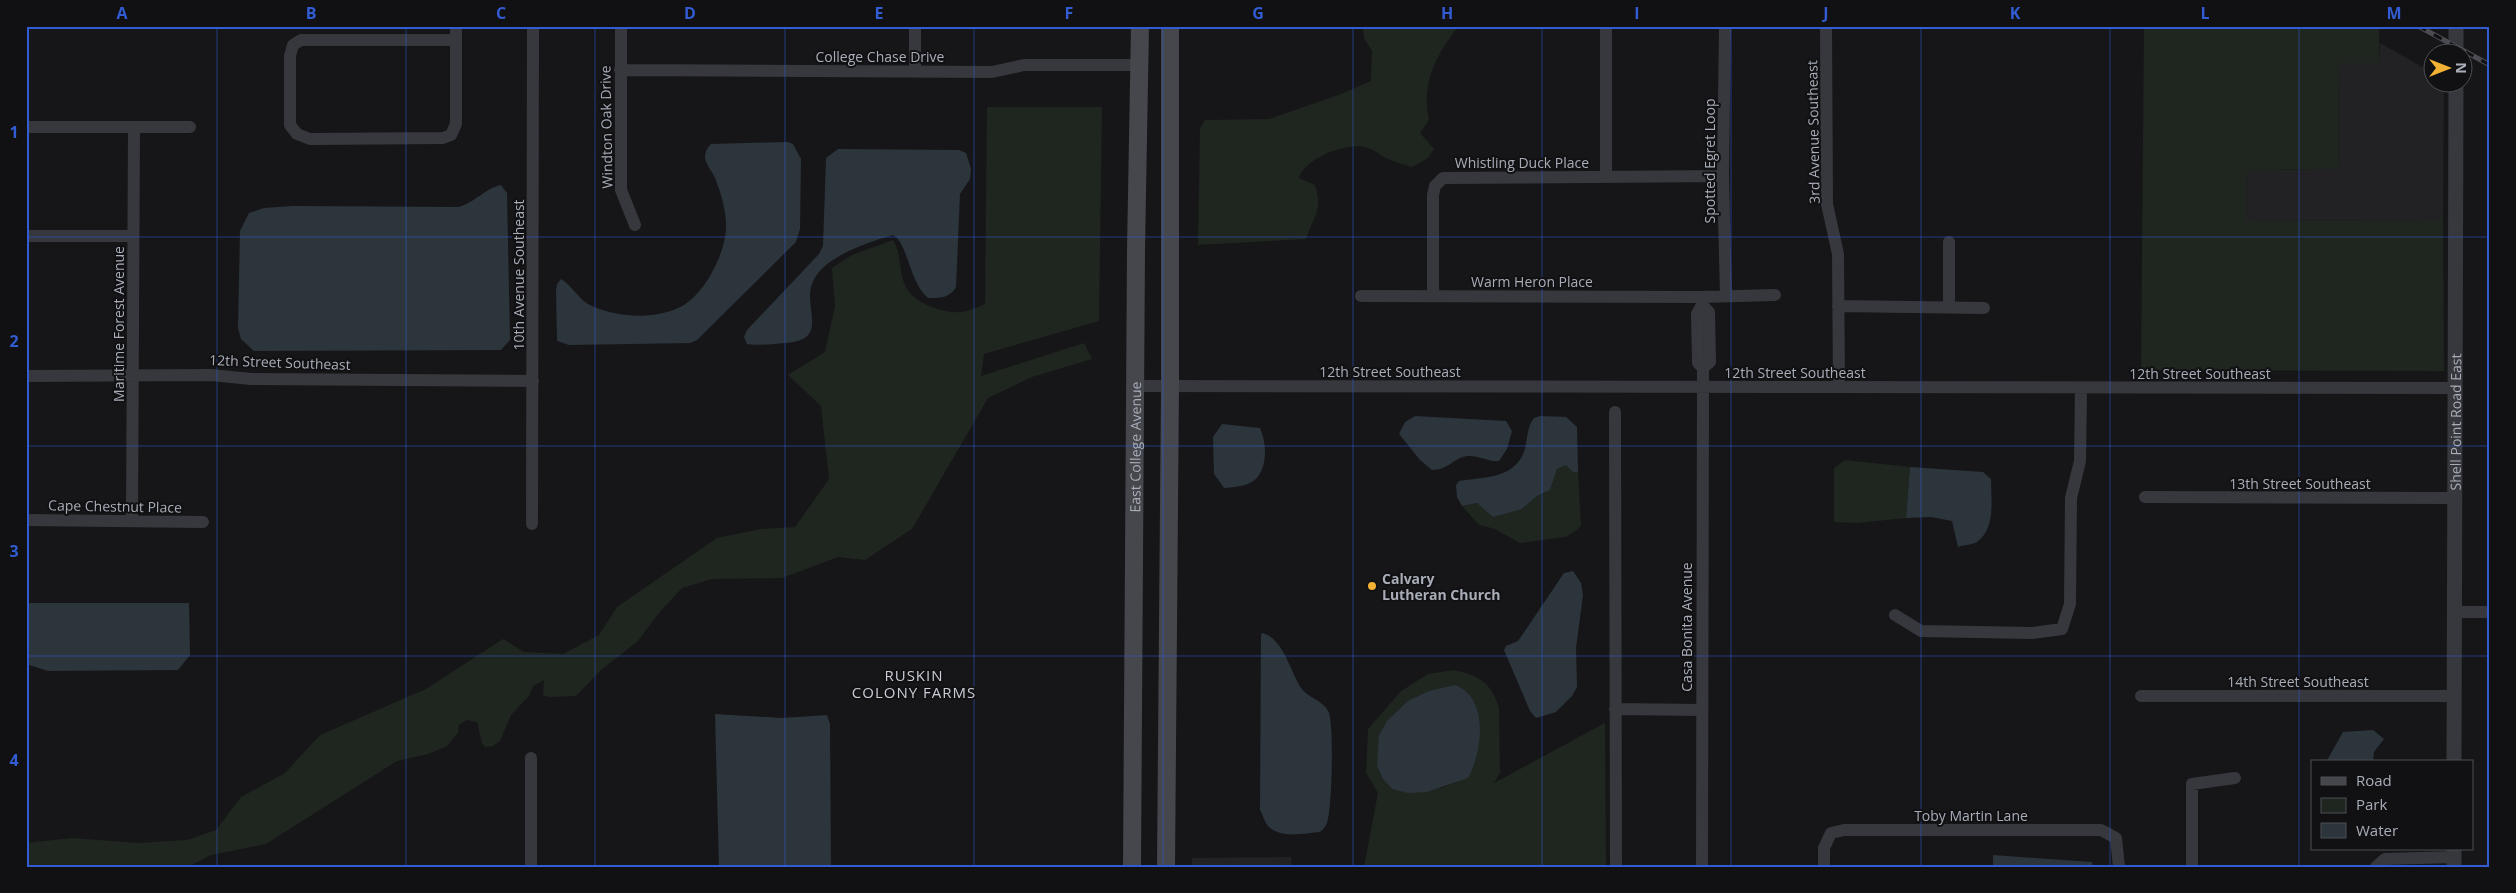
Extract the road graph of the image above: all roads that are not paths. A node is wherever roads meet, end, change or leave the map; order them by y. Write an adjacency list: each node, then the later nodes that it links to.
1 (456, 26): 11 (street)
2 (533, 26): 36 (street, 10th Avenue Southeast)
3 (621, 26): 14 (street, Windton Oak Drive)
4 (915, 26): 15 (street)
5 (1140, 26): 13 (main road, East College Avenue)
6 (1170, 26): 38 (main road)
7 (1606, 26): 20 (street)
8 (1725, 26): 21 (street, Spotted Egret Loop)
9 (1826, 26): 31 (street, 3rd Avenue Southeast)
10 (2456, 26): 12 (street)
11 (456, 40): 11 (street)
12 (2456, 42)
13 (1140, 65): 15 (street, College Chase Drive); 37 (main road, East College Avenue)
14 (620, 70): 15 (street, College Chase Drive); 22 (street, Windton Oak Drive)
15 (915, 71)
16 (2456, 92): 42 (street, Shell Point Road East)
17 (26, 127): 18 (street)
18 (134, 127): 19 (street); 24 (street, Maritime Forest Avenue)
19 (190, 127)
20 (1606, 176): 21 (street, Whistling Duck Place); 28 (street, Whistling Duck Place)
21 (1723, 176): 29 (street, Spotted Egret Loop)
22 (636, 225)
23 (26, 236): 24 (street)
24 (133, 236): 35 (street, Maritime Forest Avenue)
25 (1949, 242): 32 (street)
26 (1775, 295): 29 (street, Warm Heron Place)
27 (1362, 296): 28 (street, Warm Heron Place)
28 (1433, 296): 30 (street, Warm Heron Place)
29 (1726, 296): 30 (street, Warm Heron Place)
30 (1702, 301): 39 (street, Casa Bonita Avenue)
31 (1838, 306): 32 (street); 40 (street, 3rd Avenue Southeast)
32 (1949, 307): 33 (street)
33 (1984, 308)
34 (26, 376): 35 (street, 12th Street Southeast)
35 (134, 376): 36 (street, 12th Street Southeast); 47 (street, Maritime Forest Avenue)
36 (533, 381): 49 (street, 10th Avenue Southeast)
37 (1136, 386): 38 (street, 12th Street Southeast); 62 (main road, East College Avenue)
38 (1170, 386): 39 (street, 12th Street Southeast); 63 (main road)
39 (1703, 387): 40 (street, 12th Street Southeast); 56 (street, Casa Bonita Avenue)
40 (1839, 387): 41 (street, 12th Street Southeast)
41 (2081, 388): 42 (street, 12th Street Southeast); 52 (street)
42 (2455, 388): 45 (street, Shell Point Road East)
43 (1615, 412): 55 (street)
44 (2144, 498): 45 (street, 13th Street Southeast)
45 (2455, 498): 50 (street, Shell Point Road East)
46 (26, 520): 47 (street, Cape Chestnut Place)
47 (132, 521): 48 (street, Cape Chestnut Place)
48 (203, 522)
49 (532, 524)
50 (2456, 612): 51 (street); 54 (street, Shell Point Road East)
51 (2490, 612)
52 (1895, 615)
53 (2141, 696): 54 (street, 14th Street Southeast)
54 (2455, 696): 58 (street, Shell Point Road East)
55 (1615, 709): 56 (street); 64 (street)
56 (1701, 710): 65 (street, Casa Bonita Avenue)
57 (531, 758): 61 (street)
58 (2454, 760)
59 (2235, 778): 68 (street)
60 (2454, 858): 69 (street)
61 (531, 867)
62 (1132, 867)
63 (1166, 867)
64 (1616, 867)
65 (1702, 867)
66 (1824, 867): 67 (street, Toby Martin Lane)
67 (2119, 867)
68 (2192, 867)
69 (2376, 867)

